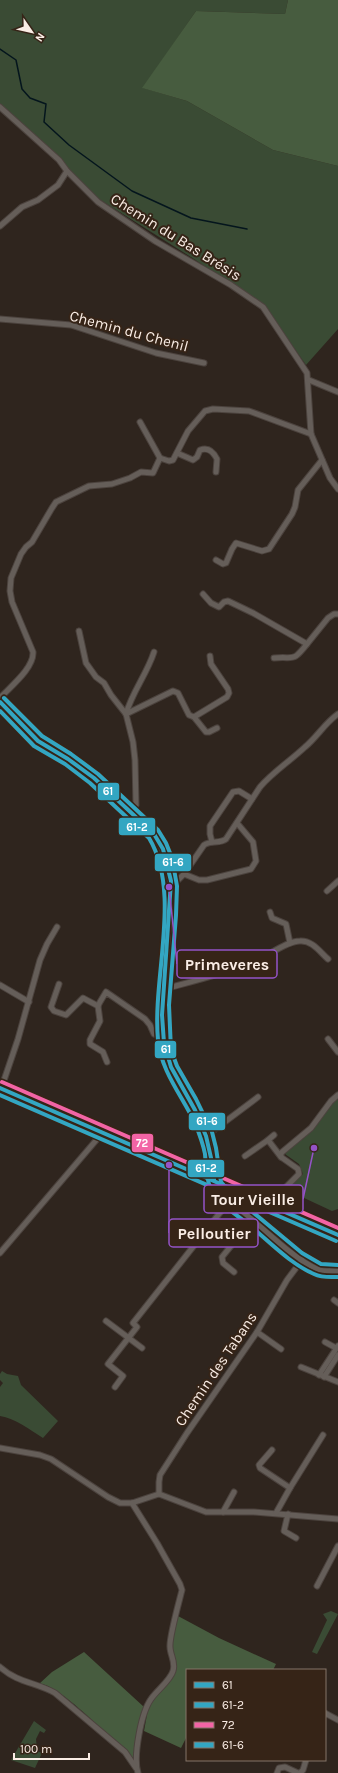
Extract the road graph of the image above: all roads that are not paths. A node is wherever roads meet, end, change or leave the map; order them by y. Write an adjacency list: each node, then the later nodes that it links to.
1 (0, 107): 2 (street, Chemin du Bas Brésis)
2 (67, 171): 3 (street); 6 (street, Chemin du Bas Brésis)
3 (0, 226)
4 (0, 318): 5 (street, Chemin du Chenil)
5 (204, 363)
6 (309, 380): 7 (street); 9 (street, Chemin du Bas Brésis)
7 (338, 392)
8 (140, 422): 11 (street)
9 (311, 434): 10 (street); 12 (street, Chemin du Bas Brésis)
10 (177, 453): 11 (street); 13 (street)
11 (160, 458): 23 (street)
12 (322, 460): 14 (street, Chemin du Bas Brésis); 15 (street)
13 (216, 472)
14 (338, 489)
15 (216, 560)
16 (203, 594): 19 (street)
17 (338, 614): 19 (street)
18 (79, 631): 24 (street)
19 (306, 644): 22 (street)
20 (154, 652): 24 (street)
21 (210, 656): 26 (street)
22 (274, 658)
23 (0, 702): 29 (street)
24 (126, 714): 26 (street); 29 (street)
25 (338, 714): 28 (street)
26 (194, 717): 27 (street)
27 (217, 728)
28 (252, 800): 30 (street); 31 (street)
29 (133, 814): 34 (street)
30 (238, 823): 31 (street); 32 (street)
31 (212, 842): 32 (street)
32 (184, 874): 34 (street)
33 (338, 881): 35 (street)
34 (172, 887): 42 (street)
35 (327, 891)
36 (270, 912): 38 (street)
37 (57, 927): 43 (street)
38 (290, 944): 39 (street); 42 (street)
39 (328, 959)
40 (59, 984): 44 (street)
41 (0, 985): 43 (street)
42 (164, 989): 45 (street)
43 (29, 1002): 49 (street)
44 (98, 1006): 45 (street); 48 (street)
45 (163, 1038): 54 (street)
46 (328, 1039): 47 (street)
47 (338, 1052)
48 (108, 1062)
49 (1, 1090): 52 (main road)
50 (338, 1095): 57 (street)
51 (258, 1096): 54 (street)
52 (104, 1131): 58 (main road); 63 (street)
53 (274, 1135): 55 (street)
54 (206, 1136): 58 (street)
55 (268, 1140): 56 (street); 57 (street)
56 (245, 1156)
57 (281, 1157): 60 (street)
58 (214, 1180): 59 (street); 60 (main road)
59 (230, 1200): 61 (street); 69 (street)
60 (269, 1204): 62 (main road)
61 (253, 1219): 64 (street); 65 (street)
62 (337, 1232)
63 (0, 1254)
64 (302, 1260): 66 (street); 68 (street, Chemin des Tabans)
65 (234, 1272)
66 (338, 1272)
67 (106, 1321): 69 (street)
68 (257, 1332): 73 (street); 84 (street, Chemin des Tabans)
69 (129, 1338): 72 (street); 78 (street)
70 (325, 1342): 71 (street)
71 (337, 1347): 76 (street)
72 (142, 1348)
73 (281, 1349)
74 (338, 1355): 76 (street)
75 (301, 1367): 76 (street)
76 (321, 1376): 77 (street)
77 (338, 1382)
78 (115, 1387)
79 (323, 1435): 82 (street)
80 (0, 1448): 85 (street)
81 (272, 1450): 82 (street)
82 (290, 1488): 87 (street)
83 (234, 1492): 86 (street)
84 (159, 1494): 85 (street); 86 (street)
85 (132, 1503): 97 (street)
86 (223, 1512): 87 (street)
87 (276, 1513): 88 (street)
88 (288, 1514): 89 (street); 90 (street)
89 (338, 1519)
90 (296, 1538)
91 (338, 1546): 92 (street)
92 (317, 1586)
93 (0, 1667): 97 (street)
94 (326, 1714): 95 (street)
95 (338, 1720)
96 (306, 1761): 99 (street)
97 (137, 1770)
98 (277, 1773): 99 (street)
99 (299, 1773)

